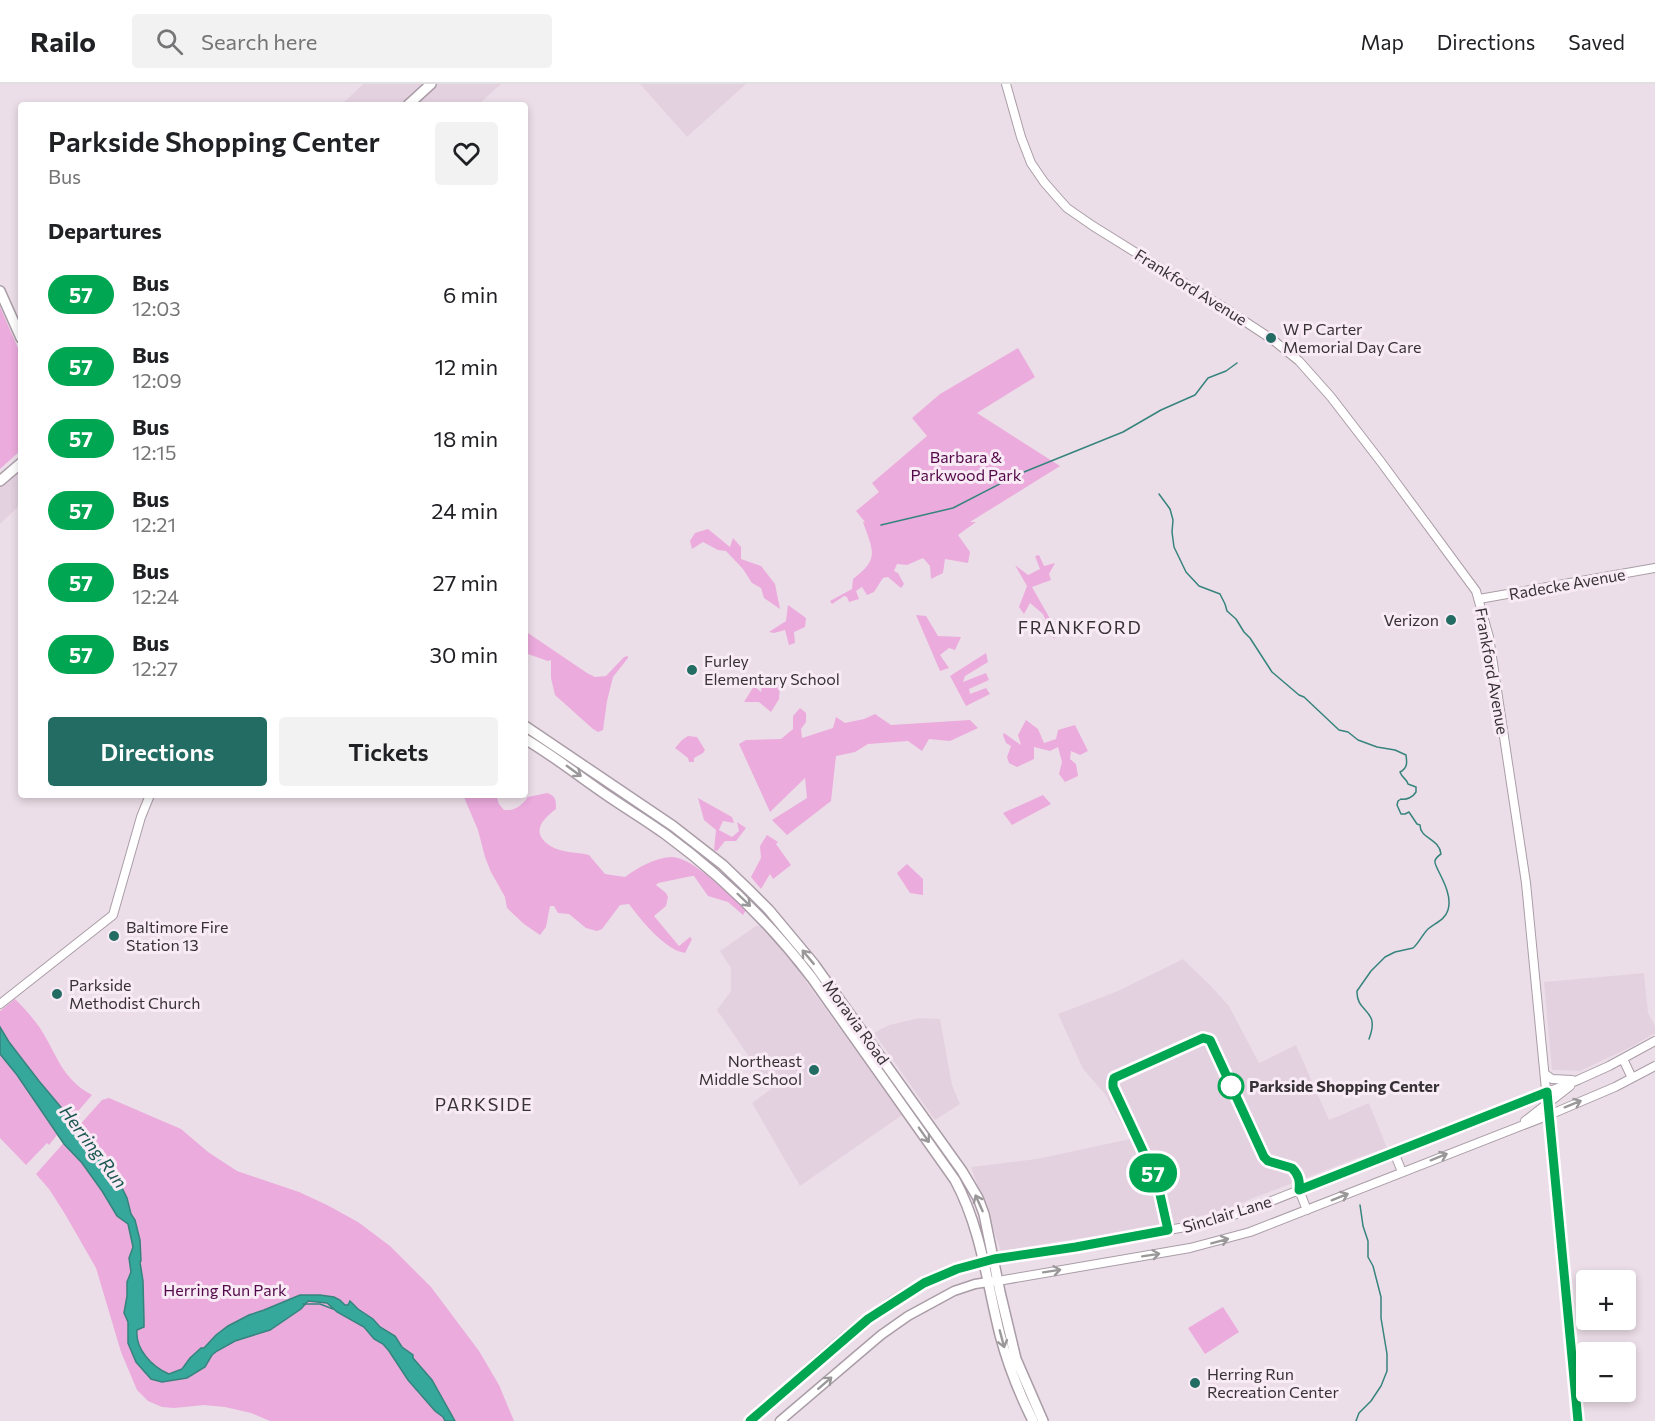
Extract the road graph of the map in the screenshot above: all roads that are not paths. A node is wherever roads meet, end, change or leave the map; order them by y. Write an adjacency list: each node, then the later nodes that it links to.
1 (431, 84): 3 (main road)
2 (1006, 84): 9 (street, Frankford Avenue)
3 (411, 102)
4 (0, 291): 5 (main road)
5 (18, 331)
6 (18, 466): 7 (main road)
7 (0, 481)
8 (1655, 568): 9 (street, Radecke Avenue)
9 (1479, 599): 17 (street, Frankford Avenue)
10 (528, 728): 28 (main road, Moravia Road, one-way to 10)
11 (528, 741): 29 (main road, Moravia Road, one-way to 29)
12 (149, 798): 13 (street)
13 (0, 1004)
14 (1655, 1041): 15 (street, Sinclair Lane)
15 (1623, 1059): 18 (street); 19 (street, Sinclair Lane)
16 (1655, 1066): 18 (street, Sinclair Lane)
17 (1545, 1074): 19 (street); 20 (street, Frankford Avenue)
18 (1632, 1078): 22 (street, Sinclair Lane, one-way to 18)
19 (1578, 1080): 20 (street, Sinclair Lane); 21 (street)
20 (1547, 1092): 21 (street, Frankford Avenue); 24 (street, Sinclair Lane)
21 (1548, 1104): 22 (street, Frankford Avenue); 23 (street)
22 (1549, 1115): 23 (street, Sinclair Lane); 35 (street, Frankford Avenue)
23 (1519, 1126): 25 (street, Sinclair Lane, one-way to 23)
24 (1394, 1152): 25 (street); 26 (street, Sinclair Lane)
25 (1402, 1172): 27 (street, Sinclair Lane, one-way to 25)
26 (1299, 1190): 27 (street); 28 (street, Sinclair Lane)
27 (1307, 1210): 30 (street, Sinclair Lane, one-way to 27)
28 (994, 1259): 29 (main road, Sinclair Lane); 30 (main road, Moravia Road)
29 (983, 1262): 30 (main road, Moravia Road); 31 (main road, Sinclair Lane)
30 (994, 1281): 32 (main road, Sinclair Lane, one-way to 30); 33 (main road, Moravia Road, one-way to 33); 34 (main road, Moravia Road)
31 (750, 1421)
32 (780, 1421)
33 (1033, 1421)
34 (1044, 1421)
35 (1578, 1421)

